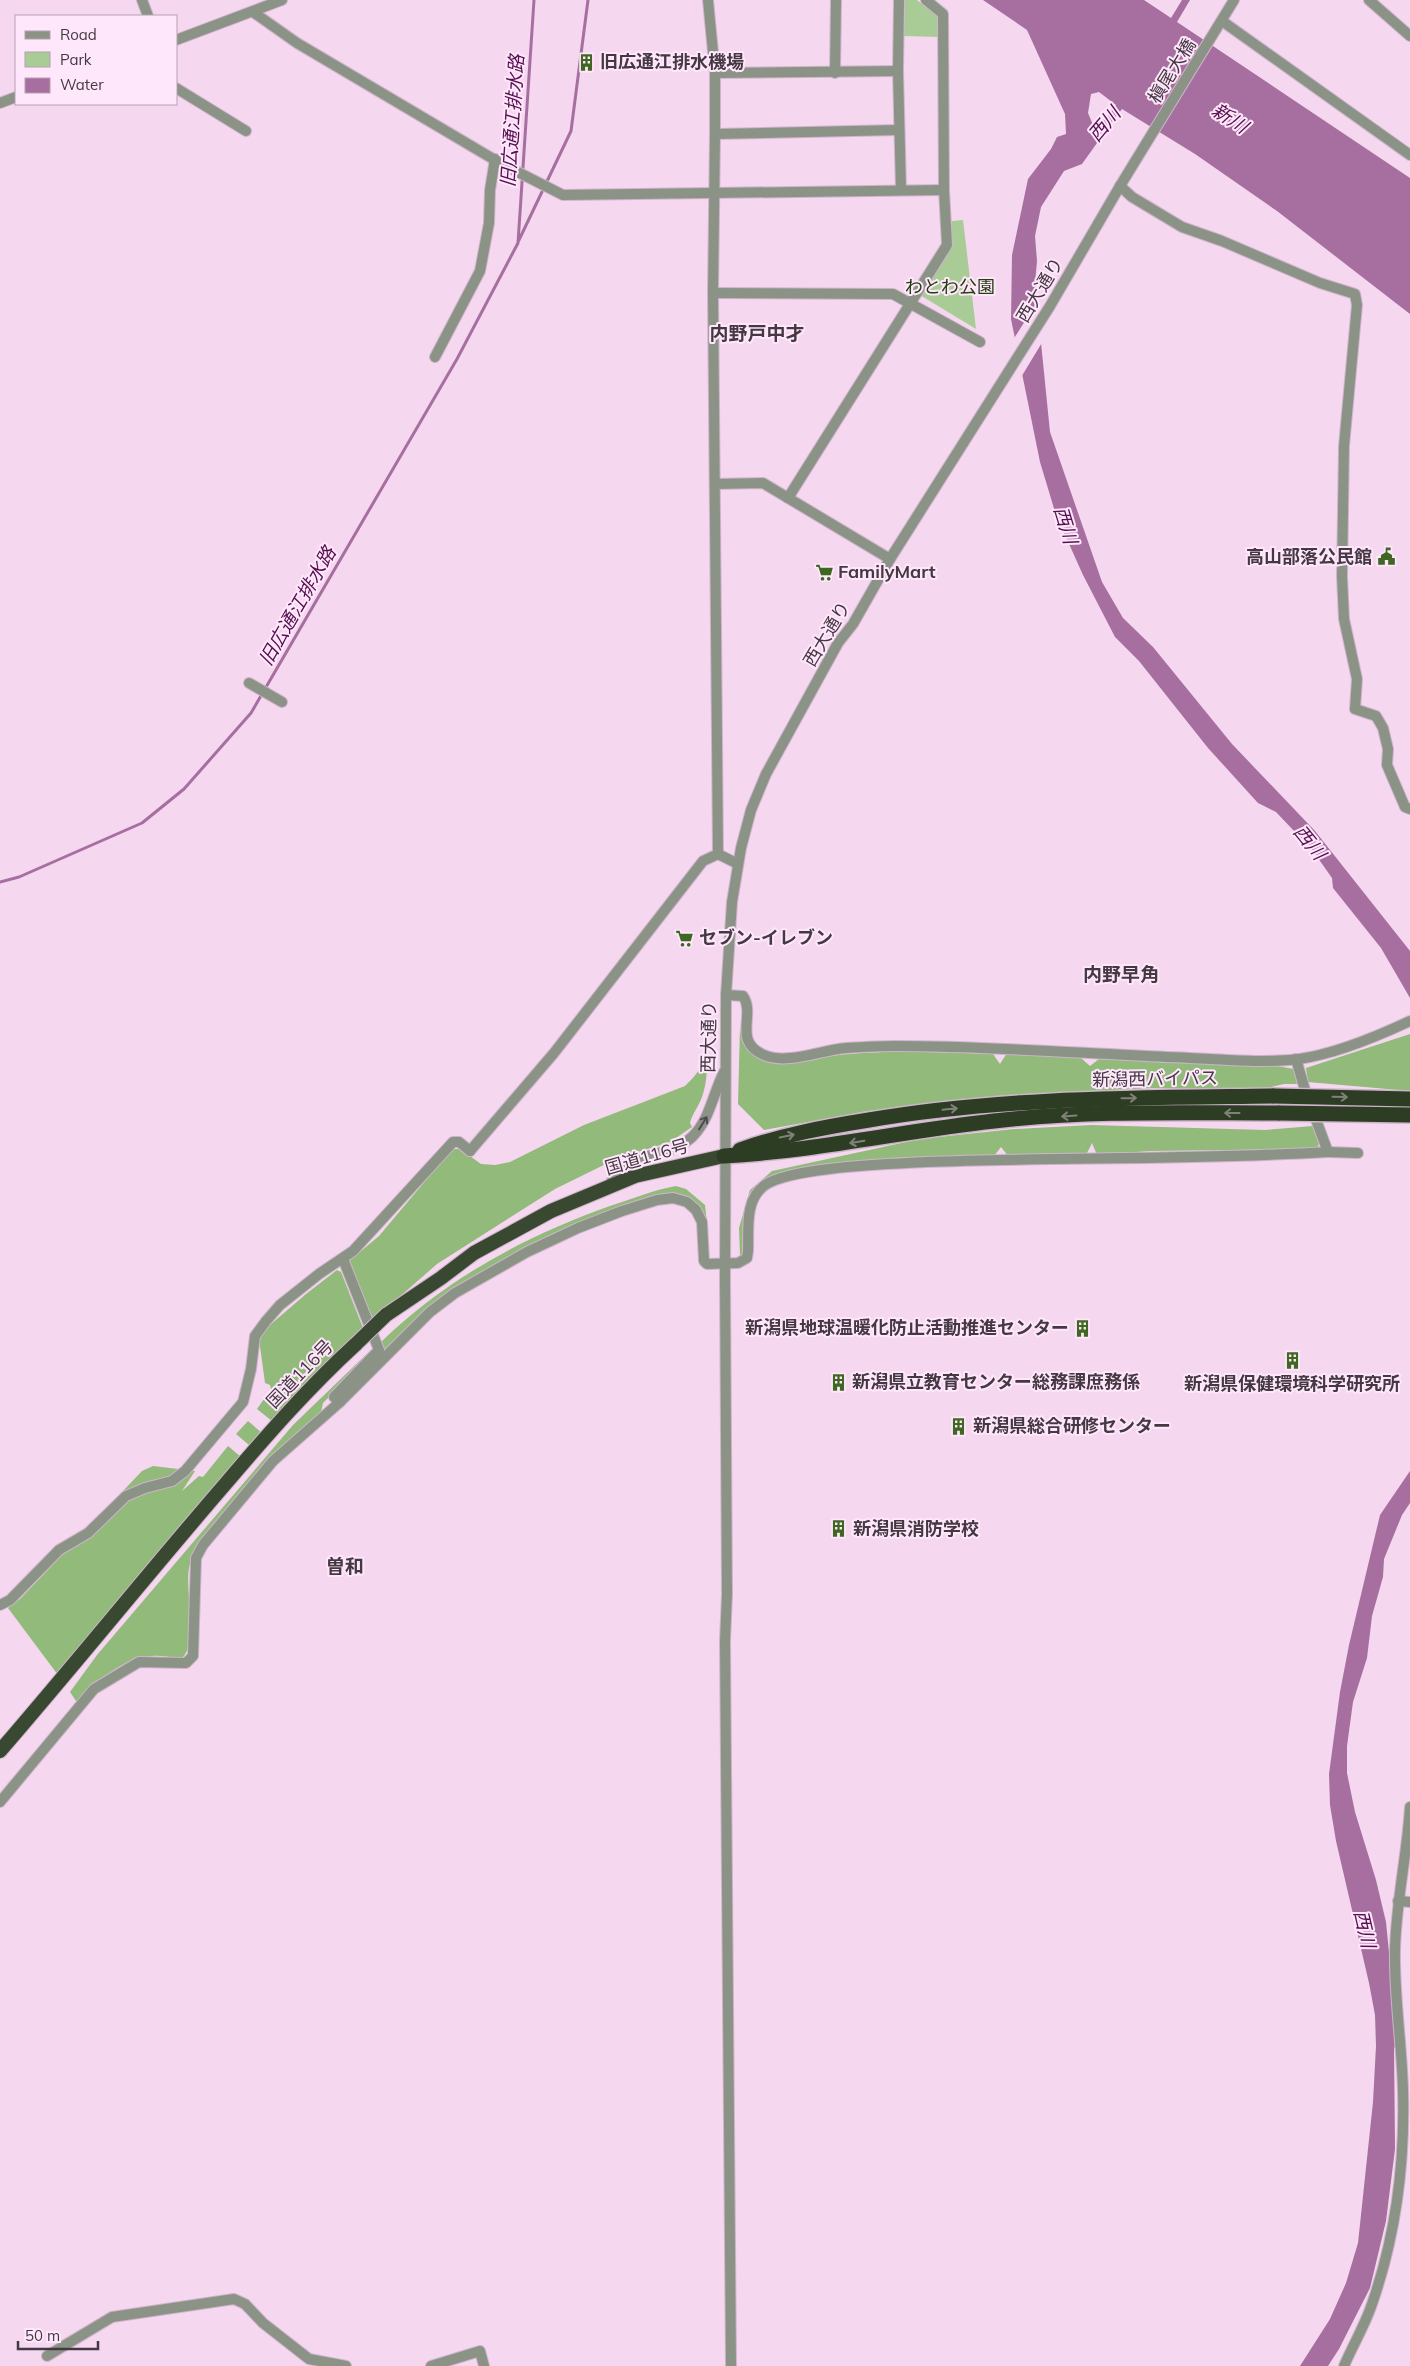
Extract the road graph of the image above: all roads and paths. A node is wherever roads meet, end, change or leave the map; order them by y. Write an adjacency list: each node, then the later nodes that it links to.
1 (142, 0): 10 (street)
2 (282, 0): 9 (street)
3 (708, 0): 15 (street)
4 (836, 0): 16 (street)
5 (899, 0): 14 (street)
6 (926, 0): 28 (street)
7 (1234, 0): 11 (street)
8 (1369, 0): 12 (street)
9 (253, 12): 13 (street); 25 (street)
10 (148, 15)
11 (1220, 24): 22 (street, 槇尾大橋); 24 (street)
12 (1410, 36)
13 (178, 39)
14 (898, 71): 16 (street); 20 (street)
15 (714, 72): 16 (street); 23 (street)
16 (835, 72)
17 (178, 89): 21 (street)
18 (15, 97): 19 (street)
19 (0, 103)
20 (898, 130): 23 (street); 27 (street)
21 (246, 131)
22 (1153, 132): 26 (street, 西大通り)
23 (715, 134): 29 (street)
24 (1410, 155)
25 (498, 161): 29 (street); 33 (street)
26 (1120, 186): 36 (street, 西大通り); 39 (street)
27 (901, 190): 28 (street); 29 (street)
28 (944, 190): 31 (street)
29 (714, 191): 30 (street)
30 (714, 293): 31 (street); 34 (street)
31 (911, 303): 32 (street); 35 (street)
32 (980, 342)
33 (436, 357)
34 (715, 484): 35 (street); 40 (street)
35 (788, 498): 36 (street)
36 (890, 559): 41 (street, 西大通り)
37 (249, 684): 38 (street)
38 (282, 702)
39 (1410, 809)
40 (718, 854): 41 (street); 52 (street)
41 (738, 864): 42 (street, 西大通り)
42 (726, 995): 44 (street); 45 (street, 西大通り)
43 (1410, 1021): 44 (street)
44 (1296, 1059): 48 (street)
45 (725, 1069): 50 (street, 西大通り); 51 (street, one-way to 45)
46 (1410, 1099): 50 (highway, 新潟西バイパス, one-way to 46, bridge)
47 (1410, 1115): 50 (highway, 新潟西バイパス, one-way to 50, bridge)
48 (1328, 1152): 49 (street); 53 (street)
49 (1358, 1153)
50 (724, 1156): 51 (highway, 国道116号); 53 (street, 西大通り)
51 (607, 1187): 56 (highway, 国道116号, bridge)
52 (343, 1259): 54 (street); 55 (street)
53 (726, 1264): 54 (street); 65 (street, 西大通り)
54 (340, 1402): 57 (street)
55 (0, 1605)
56 (0, 1751)
57 (0, 1802)
58 (1410, 1807): 59 (street)
59 (1398, 1901): 60 (street); 66 (street)
60 (1410, 1902)
61 (46, 2356): 62 (street)
62 (346, 2366)
63 (430, 2366): 64 (street)
64 (484, 2366)
65 (731, 2366)
66 (1344, 2366)

